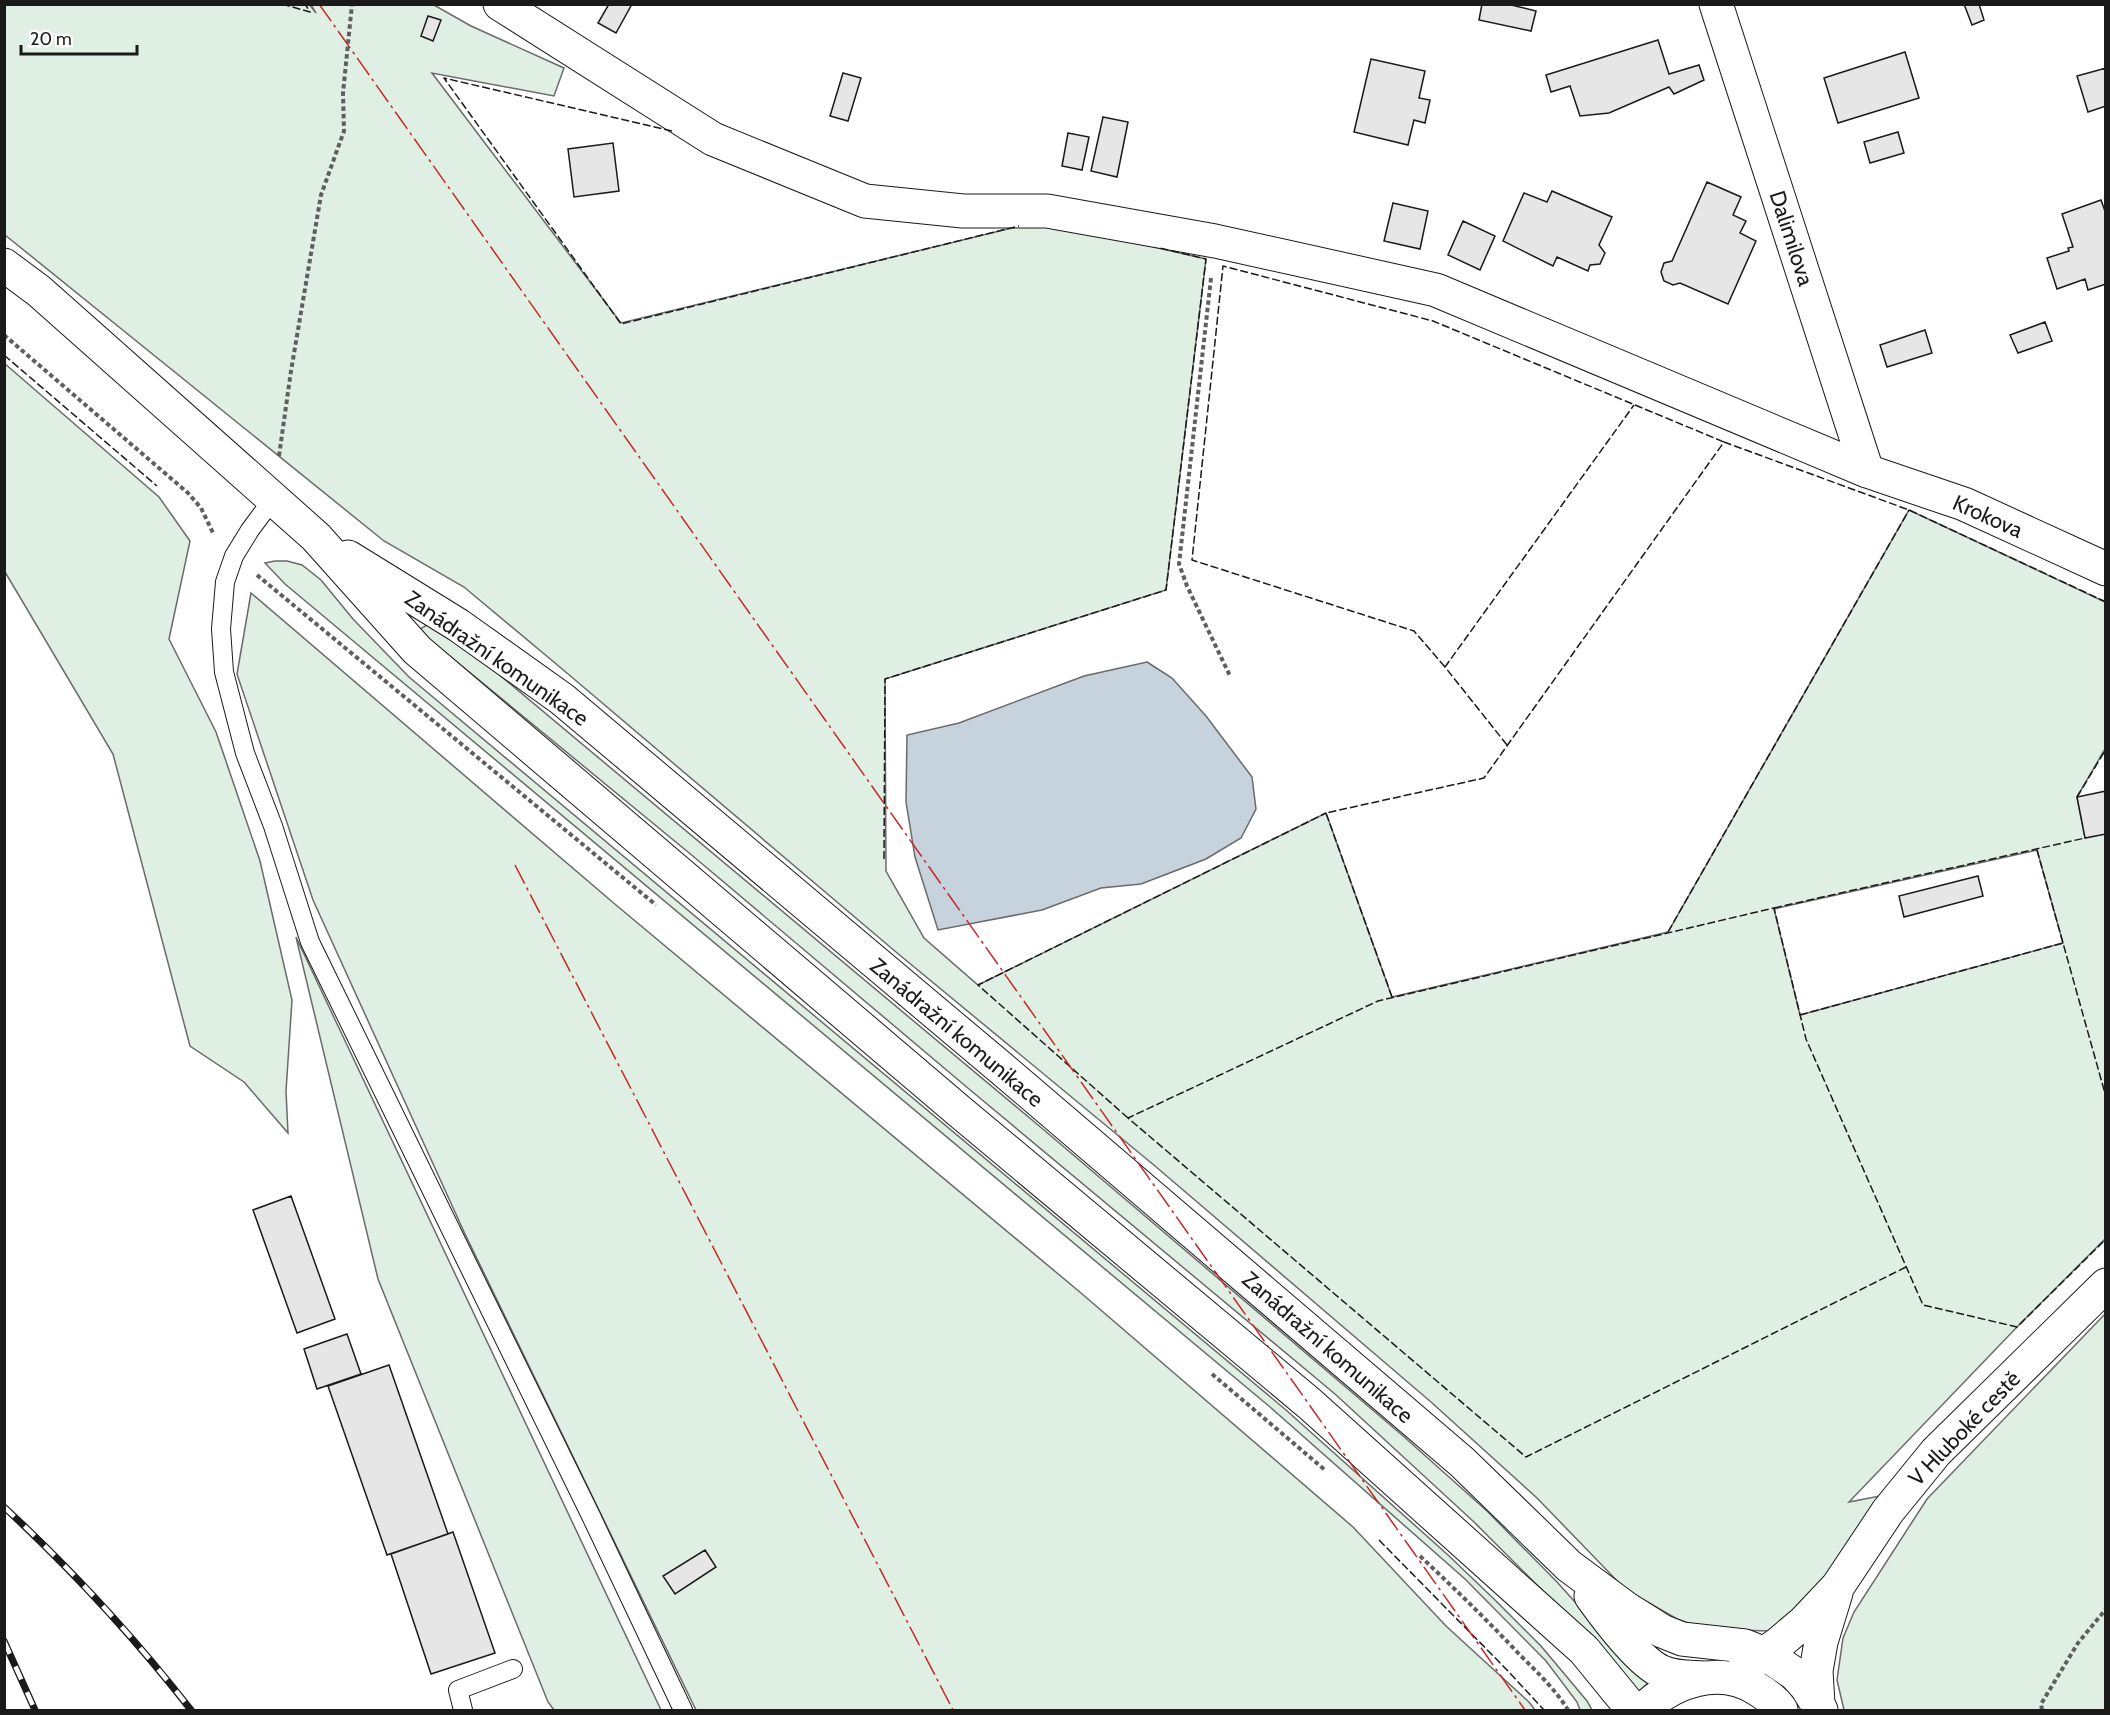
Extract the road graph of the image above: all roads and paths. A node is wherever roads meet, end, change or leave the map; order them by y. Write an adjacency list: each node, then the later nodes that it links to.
1 (352, 4): 8 (path)
2 (500, 4): 4 (main road, Krokova)
3 (1716, 4): 7 (main road, Dalimilova)
4 (1215, 241): 7 (main road, Krokova); 13 (path)
5 (4, 265): 8 (main road, Zanádražní komunikace)
6 (4, 334): 9 (path)
7 (1867, 471): 11 (main road, Krokova)
8 (273, 499): 10 (main road, Zanádražní komunikace); 28 (lane)
9 (216, 537)
10 (316, 537): 19 (main road, Zanádražní komunikace); 20 (main road, Zanádražní komunikace)
11 (2106, 569)
12 (255, 573): 14 (path)
13 (1230, 676)
14 (657, 906)
15 (2106, 1285): 21 (main road, V Hluboké cestě)
16 (1212, 1374): 17 (path)
17 (1329, 1474)
18 (1416, 1552): 29 (path)
19 (1569, 1566): 23 (main road, Zanádražní komunikace); 25 (main road, Zanádražní komunikace)
20 (1508, 1581): 30 (main road, Zanádražní komunikace); 31 (main road, Zanádražní komunikace)
21 (1838, 1586): 23 (main road, V Hluboké cestě); 26 (main road, V Hluboké cestě)
22 (2106, 1609): 34 (path)
23 (1765, 1654): 25 (main road, V Hluboké cestě); 26 (main road, Zanádražní komunikace)
24 (513, 1669): 27 (lane)
25 (1715, 1678): 32 (main road, V Hluboké cestě); 33 (main road, Zanádražní komunikace)
26 (1819, 1707)
27 (464, 1710)
28 (683, 1710)
29 (1568, 1710)
30 (1607, 1710)
31 (1633, 1710)
32 (1643, 1710)
33 (1781, 1710)
34 (2042, 1710)

